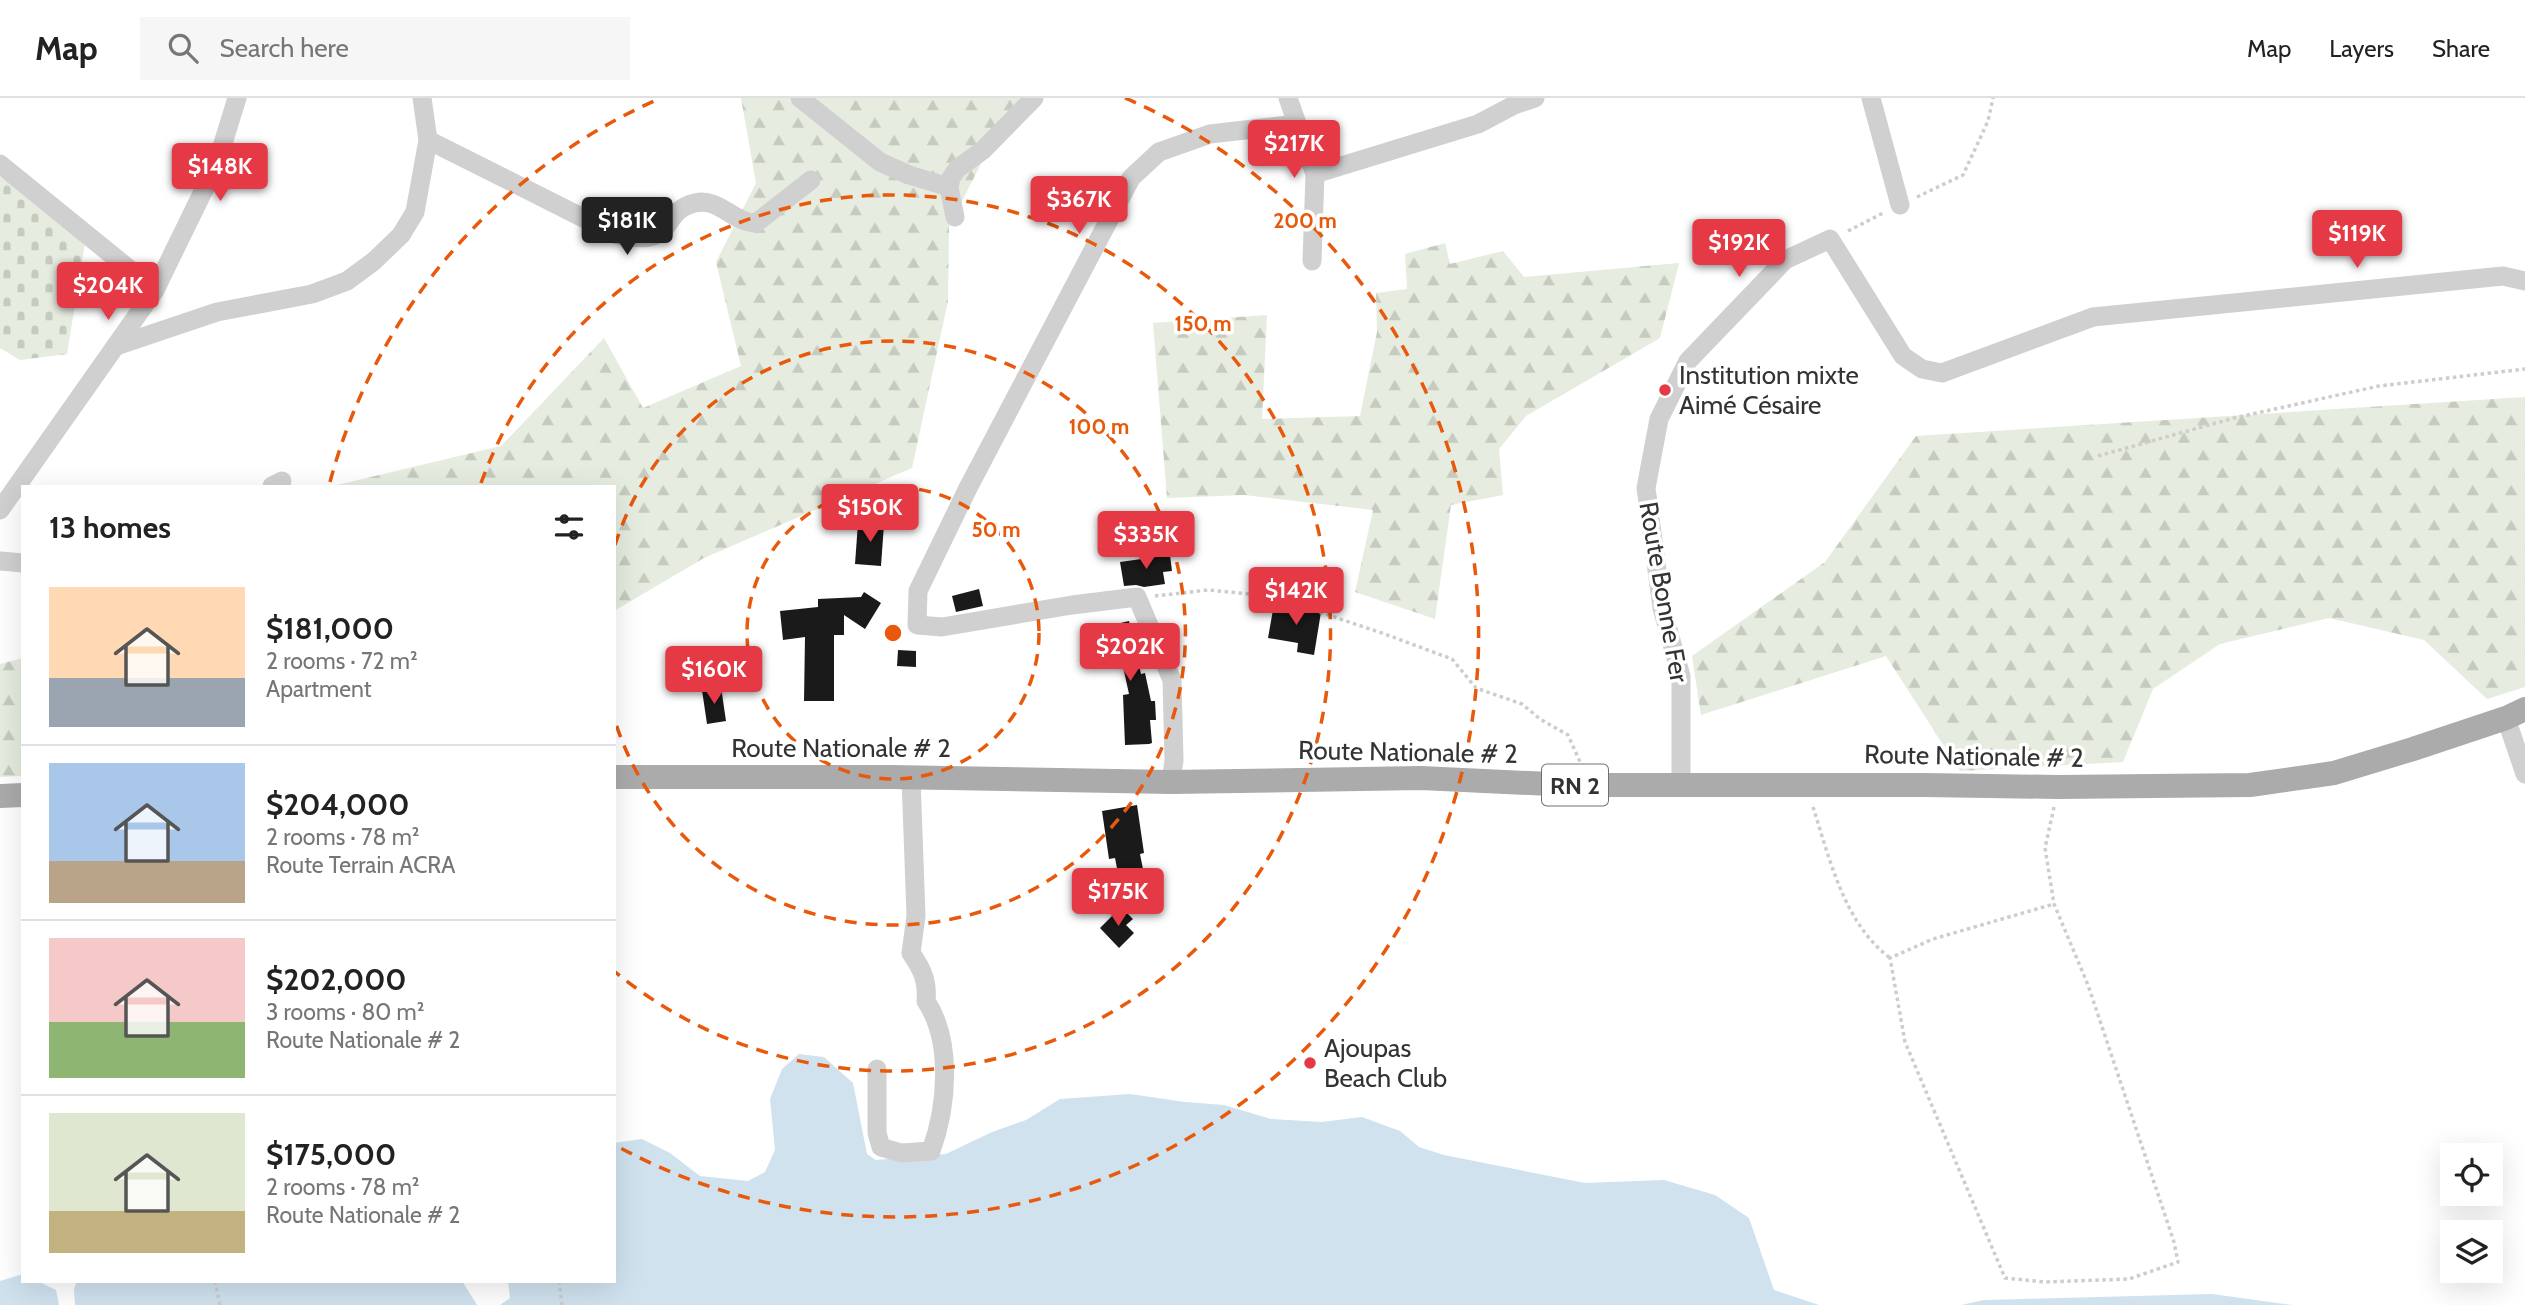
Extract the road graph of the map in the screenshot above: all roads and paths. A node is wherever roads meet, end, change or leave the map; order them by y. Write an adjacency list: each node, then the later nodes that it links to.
1 (237, 98): 20 (street)
2 (422, 98): 10 (street)
3 (800, 98): 14 (street)
4 (1034, 98): 14 (street)
5 (1288, 98): 9 (street)
6 (1535, 98): 12 (street)
7 (1871, 98): 15 (street)
8 (1993, 98): 15 (path)
9 (1297, 124): 12 (street); 27 (street)
10 (428, 140): 13 (street); 21 (street)
11 (0, 164): 20 (street)
12 (1315, 174): 18 (street)
13 (811, 180)
14 (949, 187): 16 (street)
15 (1900, 205): 17 (path)
16 (955, 217)
17 (1830, 239): 19 (street); 33 (street, Route Bonne Fer)
18 (1311, 261)
19 (2525, 281)
20 (155, 290): 21 (street)
21 (116, 346): 24 (street)
22 (2525, 369): 23 (path)
23 (2098, 456)
24 (0, 510)
25 (0, 561): 26 (street)
26 (21, 563)
27 (1137, 597): 32 (street); 35 (path)
28 (2515, 714): 29 (street); 36 (main road, Route Nationale # 2 / RN 2)
29 (2525, 774)
30 (616, 777): 31 (main road, Route Nationale # 2 / RN 2)
31 (911, 778): 32 (main road, Route Nationale # 2 / RN 2); 41 (street)
32 (1171, 782): 35 (main road, Route Nationale # 2 / RN 2)
33 (1681, 784): 34 (main road, Route Nationale # 2 / RN 2); 35 (main road, Route Nationale # 2 / RN 2)
34 (1805, 784): 36 (main road, Route Nationale # 2 / RN 2); 40 (path)
35 (1591, 785)
36 (2058, 788): 39 (path)
37 (21, 795): 38 (main road)
38 (0, 796)
39 (2054, 904): 40 (path); 40 (path)
40 (1890, 958)
41 (877, 1069)
42 (215, 1283): 44 (path)
43 (559, 1283): 45 (path)
44 (220, 1305)
45 (562, 1305)

